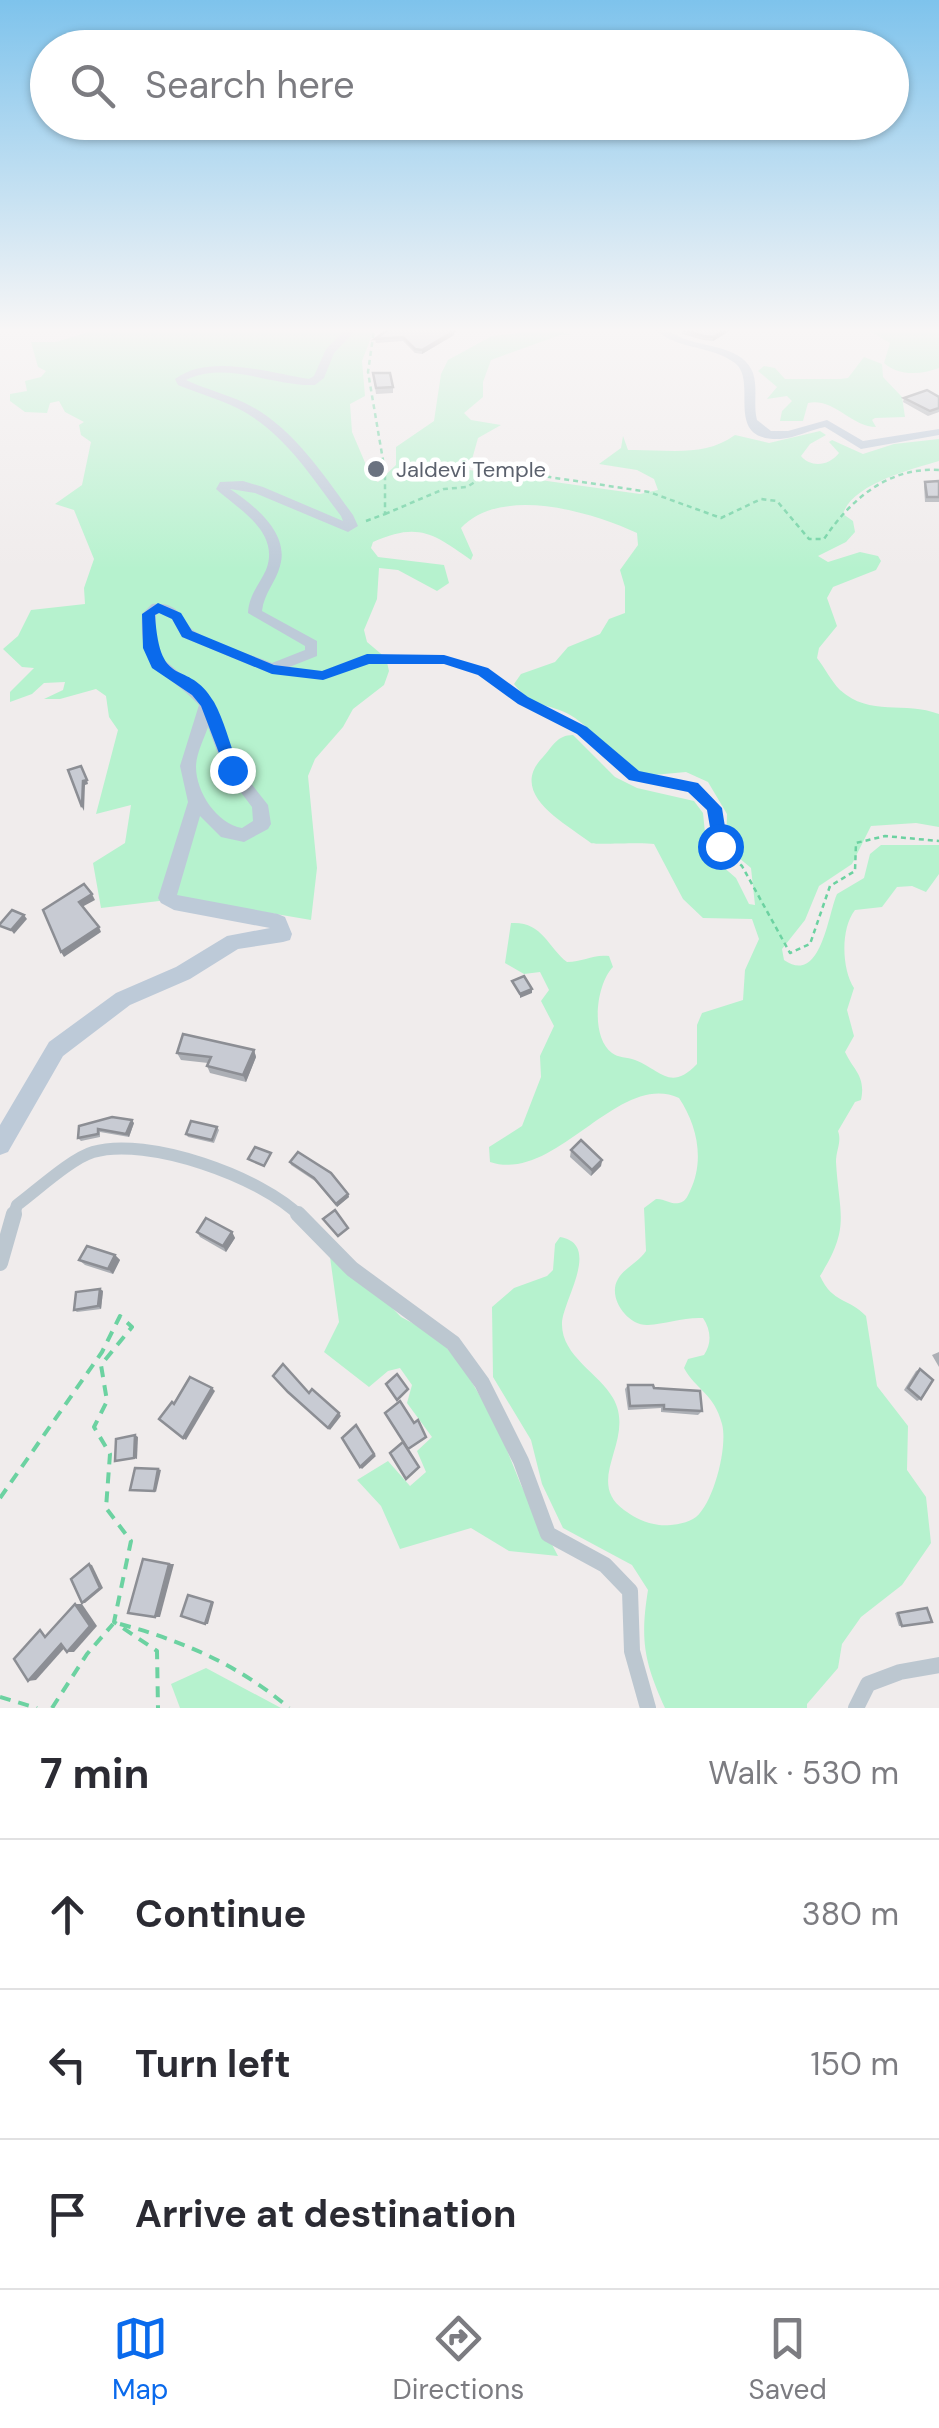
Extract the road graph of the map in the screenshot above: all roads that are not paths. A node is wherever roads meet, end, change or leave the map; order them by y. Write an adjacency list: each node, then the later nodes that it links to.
1 (247, 410): 4 (street)
2 (748, 410): 3 (street)
3 (939, 432)
4 (208, 704): 5 (street); 5 (street)
5 (196, 802): 6 (street)
6 (0, 1144)
7 (0, 1263): 9 (street)
8 (939, 1665): 10 (street)
9 (648, 1708)
10 (856, 1708)

